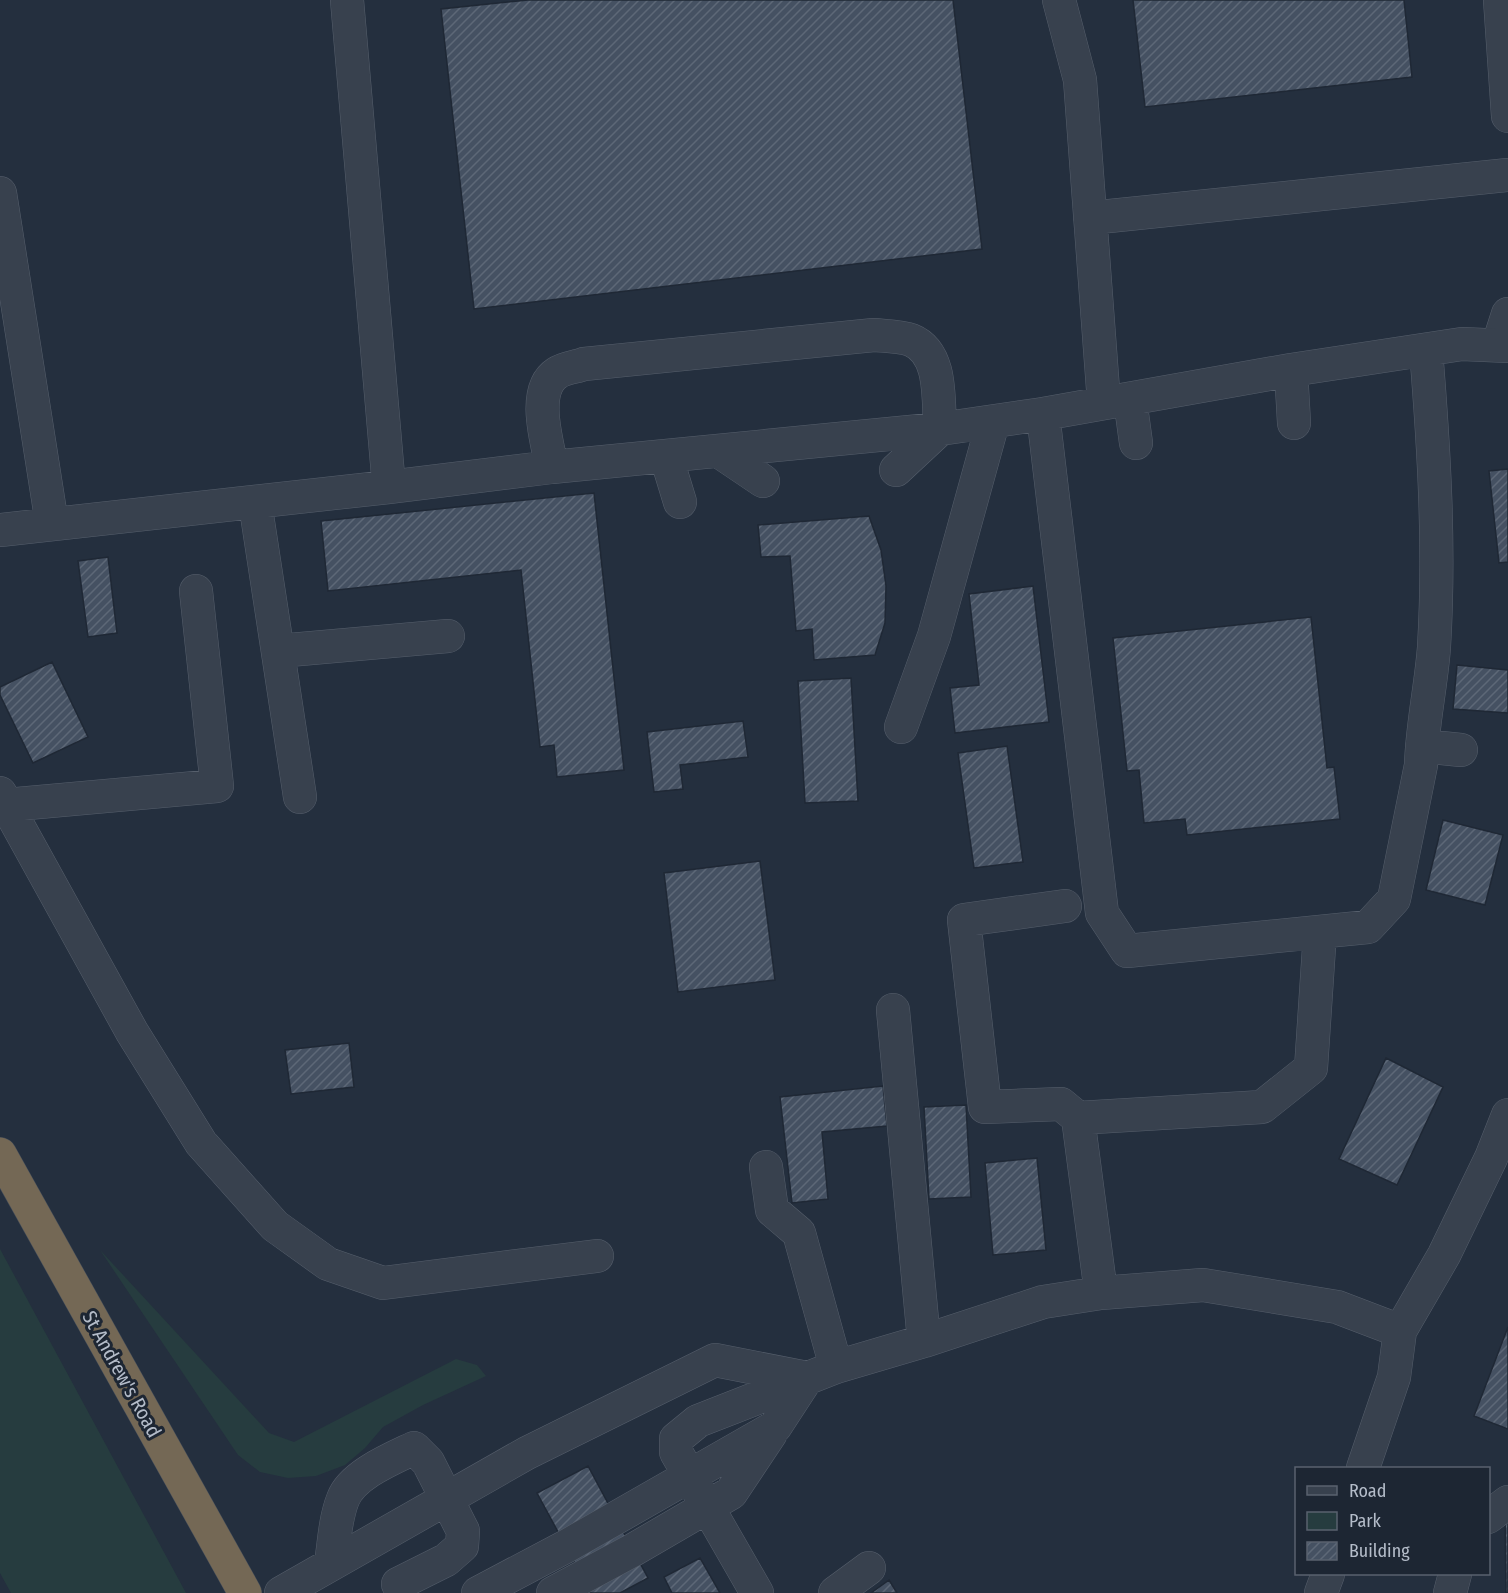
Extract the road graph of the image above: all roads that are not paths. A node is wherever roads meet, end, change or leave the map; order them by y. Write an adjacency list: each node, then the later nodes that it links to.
1 (348, 0): 23 (street)
2 (1059, 0): 7 (street)
3 (1500, 0): 4 (street)
4 (1508, 116)
5 (1508, 175): 7 (street)
6 (0, 193): 26 (street)
7 (1090, 218): 12 (street)
8 (1508, 314): 9 (street)
9 (1503, 346): 10 (street)
10 (1426, 350): 11 (street); 32 (street)
11 (1291, 370): 12 (street); 15 (street)
12 (1117, 401): 13 (street); 17 (street)
13 (1042, 414): 14 (street); 37 (street)
14 (993, 422): 16 (street); 31 (street)
15 (1294, 423)
16 (940, 429): 18 (street); 20 (street); 21 (street)
17 (1136, 443)
18 (720, 452): 19 (street); 22 (street)
19 (666, 456): 20 (street); 25 (street)
20 (552, 467): 23 (street)
21 (896, 470)
22 (763, 482)
23 (389, 487): 24 (street)
24 (255, 502): 26 (street); 30 (street)
25 (680, 502)
26 (52, 524): 27 (street)
27 (0, 530)
28 (196, 591): 35 (street)
29 (448, 636): 30 (street)
30 (278, 651): 34 (street)
31 (901, 727)
32 (1422, 746): 33 (street); 37 (street)
33 (1461, 750)
34 (300, 797)
35 (3, 799): 43 (street)
36 (1065, 906): 40 (street)
37 (1320, 932): 40 (street)
38 (893, 1010): 46 (street)
39 (1508, 1115): 45 (street)
40 (1078, 1118): 44 (street)
41 (0, 1154): 61 (highway, St Andrew's Road)
42 (766, 1167): 47 (street)
43 (597, 1256)
44 (1101, 1293): 45 (street); 46 (street)
45 (1400, 1331): 49 (street)
46 (924, 1341): 47 (street)
47 (821, 1372): 48 (street); 50 (street); 51 (street)
48 (775, 1427): 50 (street); 53 (street)
49 (1363, 1467)
50 (688, 1476): 53 (street); 63 (street)
51 (447, 1499): 55 (street); 56 (street); 60 (street)
52 (1508, 1502): 54 (street)
53 (707, 1508): 64 (street); 65 (street)
54 (1490, 1516)
55 (374, 1540): 56 (street); 60 (street)
56 (331, 1564): 62 (street)
57 (869, 1568): 66 (street)
58 (1328, 1575): 67 (street)
59 (1455, 1575): 68 (street)
60 (400, 1588)
61 (245, 1593)
62 (281, 1593)
63 (478, 1593)
64 (553, 1593)
65 (757, 1593)
66 (835, 1593)
67 (1321, 1593)
68 (1450, 1593)

